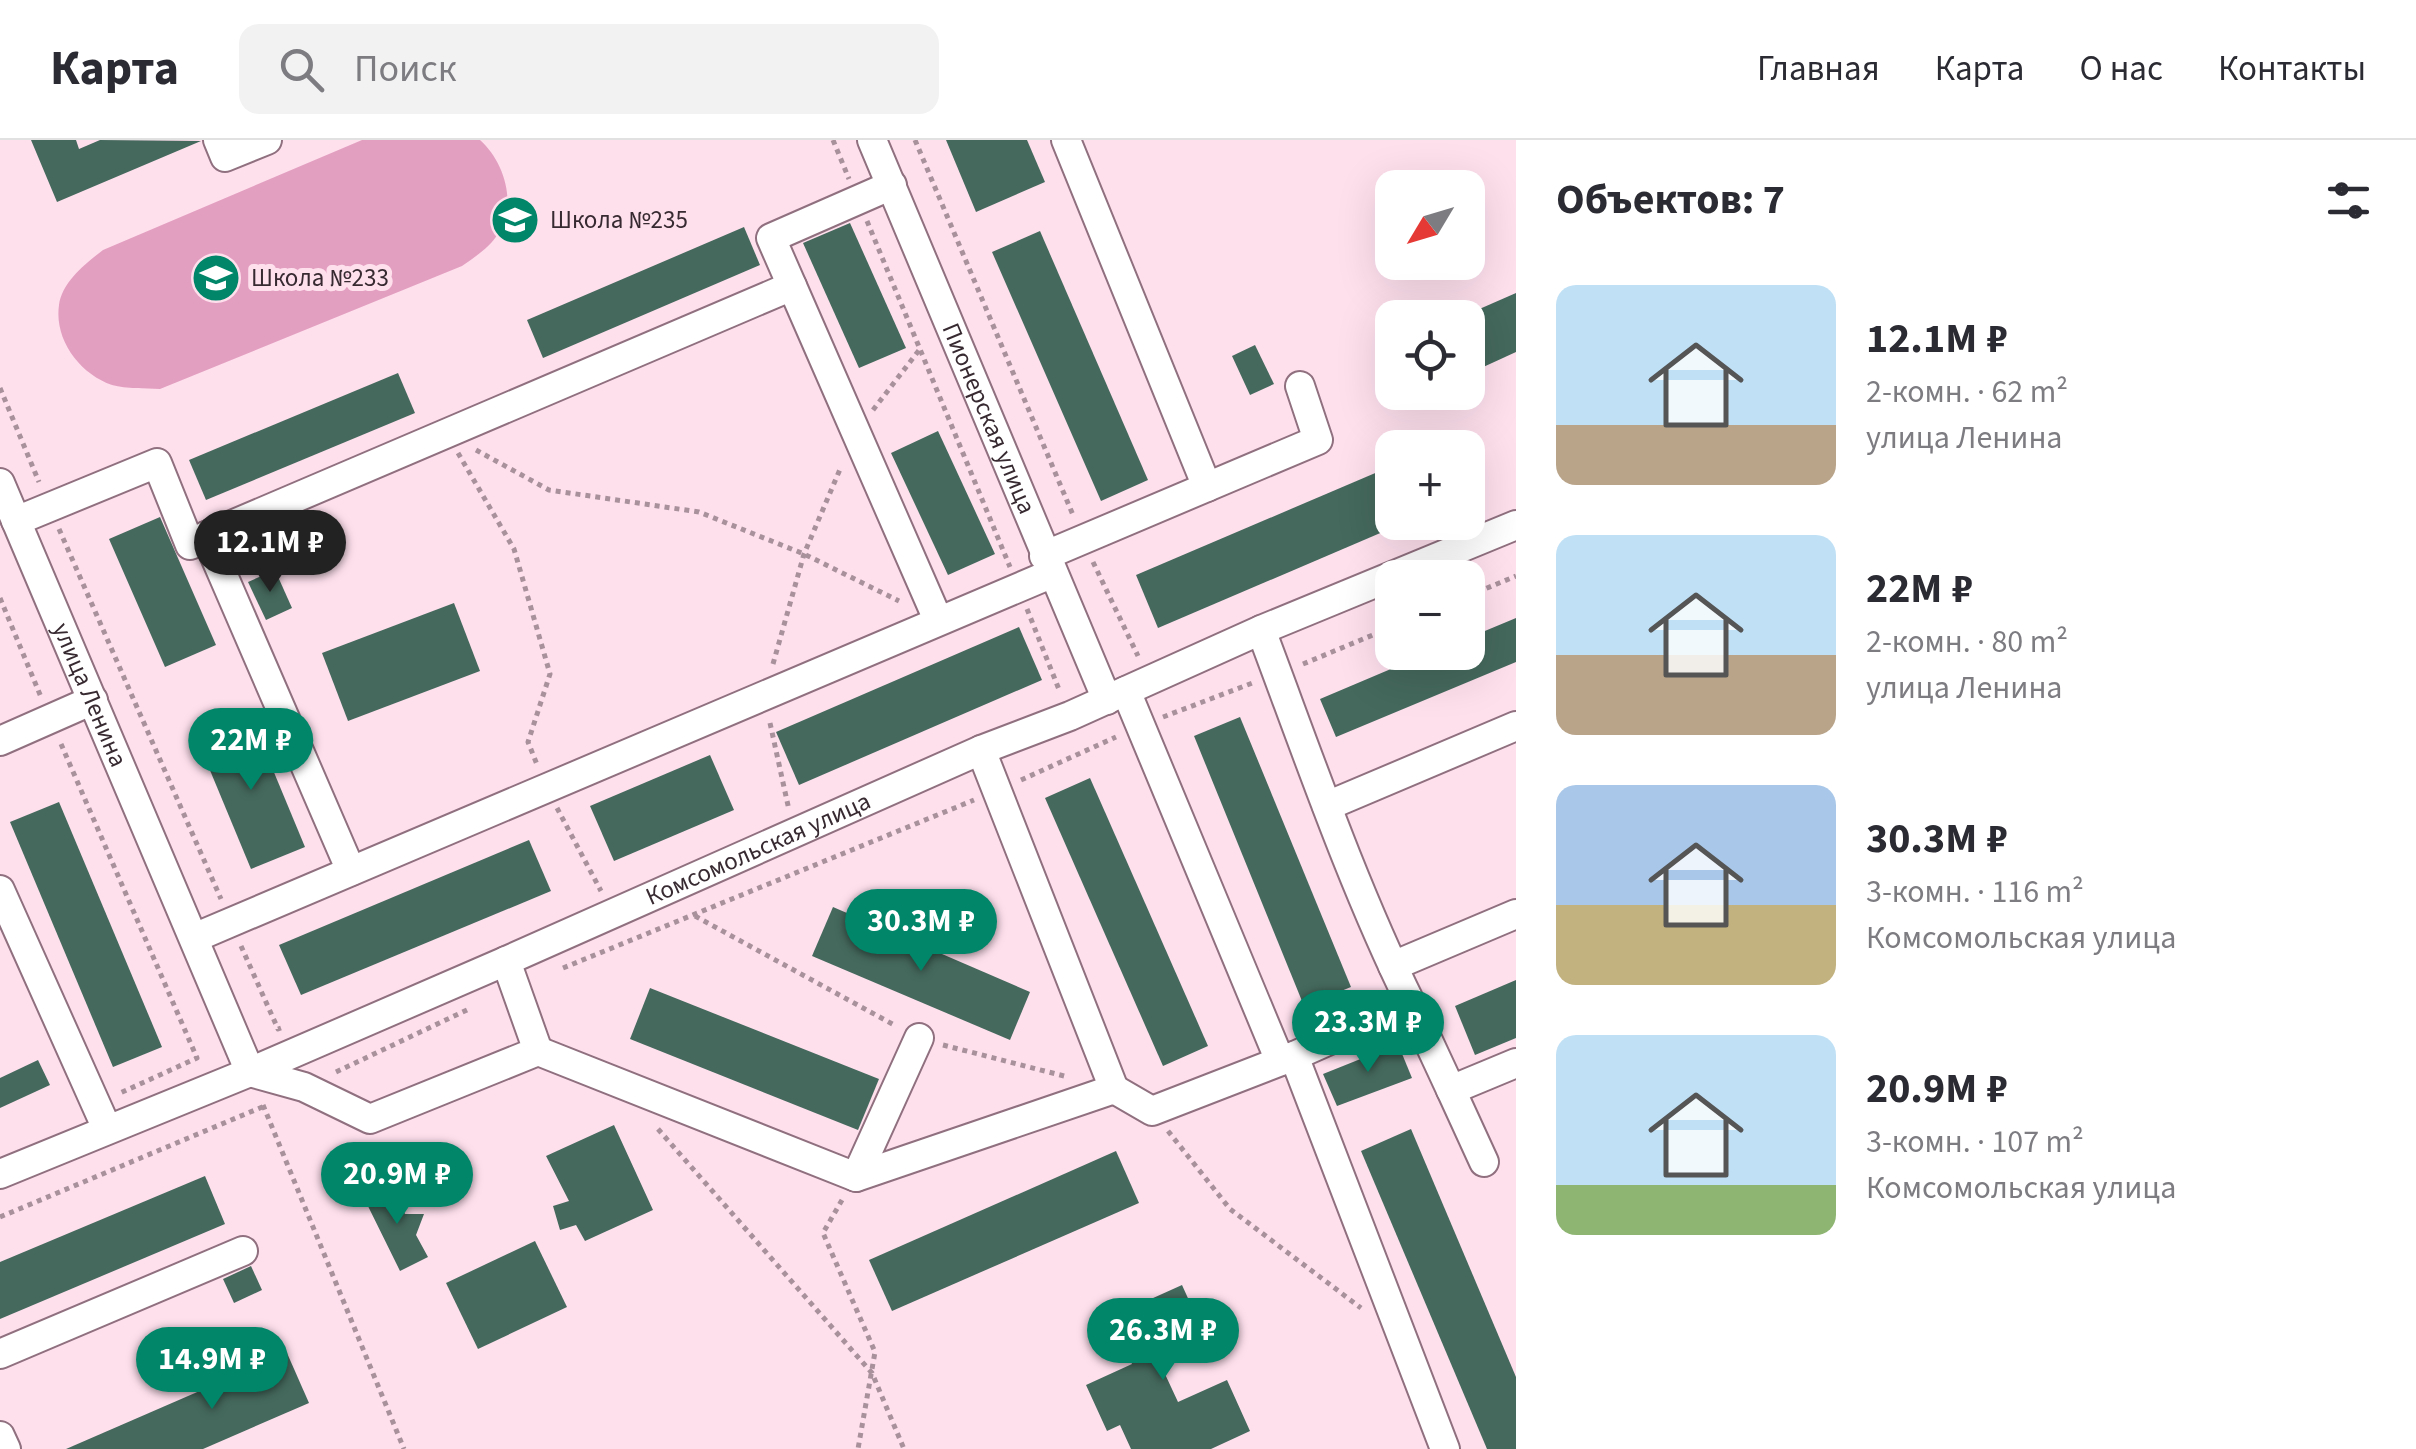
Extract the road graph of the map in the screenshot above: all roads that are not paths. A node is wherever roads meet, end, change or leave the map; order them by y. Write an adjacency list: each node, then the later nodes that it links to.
1 (218, 140): 2 (street)
2 (267, 140)
3 (872, 140): 5 (street, Пионерская улица)
4 (1066, 140): 9 (street)
5 (892, 185): 6 (street); 13 (street, Пионерская улица)
6 (792, 286): 12 (street); 14 (street)
7 (1300, 386): 9 (street)
8 (0, 483): 10 (street, улица Ленина)
9 (1207, 488): 13 (street)
10 (16, 521): 12 (street); 17 (street, улица Ленина)
11 (1516, 525): 15 (street, Комсомольская улица)
12 (206, 536): 22 (street)
13 (1048, 564): 14 (street); 16 (street, Пионерская улица)
14 (938, 620): 22 (street)
15 (1261, 630): 16 (street, Комсомольская улица); 21 (street)
16 (1117, 695): 20 (street, Комсомольская улица); 31 (street, Пионерская улица)
17 (93, 700): 19 (street); 25 (street, улица Ленина)
18 (1516, 726): 21 (street)
19 (0, 741)
20 (980, 750): 27 (street, Комсомольская улица); 34 (street)
21 (1327, 806): 26 (street)
22 (351, 871): 25 (street)
23 (0, 890): 36 (street)
24 (1516, 914): 26 (street)
25 (194, 938): 33 (street, улица Ленина)
26 (1392, 966): 28 (street)
27 (511, 974): 30 (street); 33 (street, Комсомольская улица)
28 (1412, 1004): 31 (street); 35 (street)
29 (919, 1038): 39 (street)
30 (538, 1052): 33 (street); 39 (street)
31 (1287, 1058): 34 (street); 44 (street, Пионерская улица)
32 (1516, 1063): 35 (street)
33 (250, 1072): 36 (street, Комсомольская улица)
34 (1114, 1090): 39 (street)
35 (1451, 1090): 37 (street)
36 (107, 1129): 38 (street, Комсомольская улица)
37 (1484, 1162)
38 (3, 1164)
39 (856, 1177)
40 (243, 1250): 41 (street)
41 (0, 1354)
42 (0, 1436): 43 (street)
43 (6, 1449)
44 (1445, 1449)

